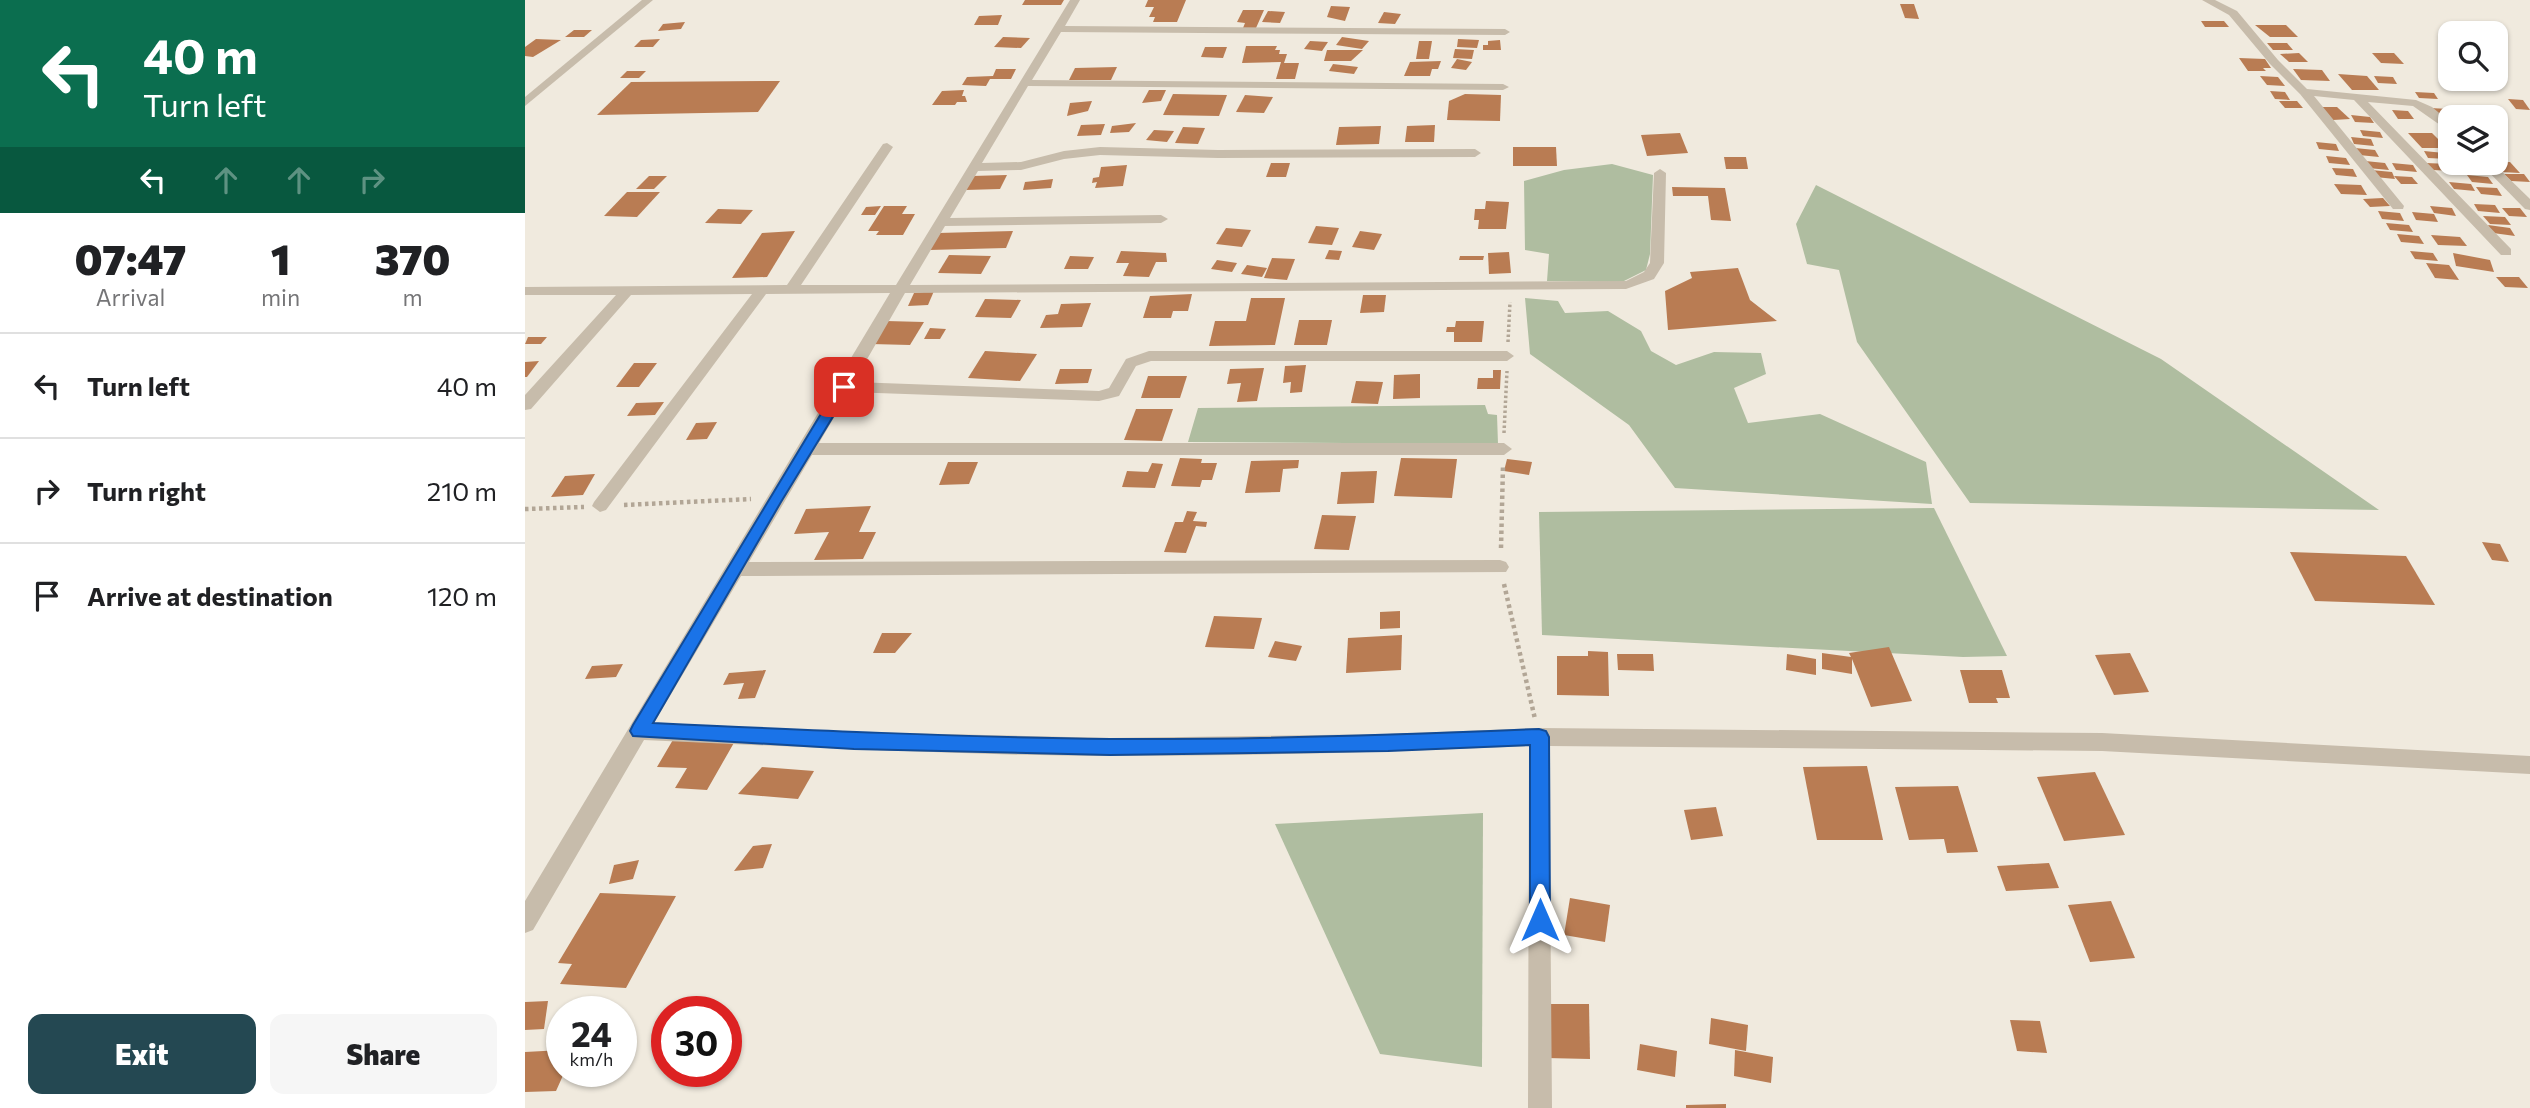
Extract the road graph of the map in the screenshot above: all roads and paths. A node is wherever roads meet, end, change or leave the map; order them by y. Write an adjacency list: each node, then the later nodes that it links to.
1 (648, 0): 10 (street)
2 (1075, 0): 4 (street)
3 (2207, 0): 8 (street)
4 (1060, 29): 5 (street); 6 (street)
5 (1506, 32)
6 (1026, 83): 7 (street); 14 (street)
7 (1503, 87)
8 (2304, 92): 9 (street); 17 (street)
9 (2359, 99): 11 (street); 21 (street)
10 (525, 103)
11 (2438, 118)
12 (887, 147): 25 (street)
13 (1475, 153): 14 (street)
14 (975, 167): 20 (street)
15 (1660, 173): 22 (street)
16 (2498, 175): 18 (street)
17 (2398, 206)
18 (2530, 206)
19 (1161, 219): 20 (street)
20 (941, 222): 23 (street)
21 (2506, 253)
22 (1511, 285): 23 (street); 28 (path)
23 (900, 289): 25 (street); 29 (street)
24 (762, 290): 25 (street); 27 (street); 34 (street)
25 (791, 290)
26 (525, 291): 27 (street)
27 (626, 292): 30 (street)
28 (1507, 356): 29 (street); 32 (path)
29 (844, 387): 31 (street)
30 (525, 405)
31 (807, 449): 32 (street); 33 (street)
32 (1504, 449): 36 (path)
33 (776, 498): 34 (path); 37 (street)
34 (600, 506): 35 (path)
35 (525, 509)
36 (1500, 567): 37 (street); 39 (path)
37 (734, 569): 38 (street)
38 (639, 731): 39 (street); 41 (street)
39 (1539, 737): 40 (street); 42 (street)
40 (2530, 765)
41 (525, 922)
42 (1540, 1108)

